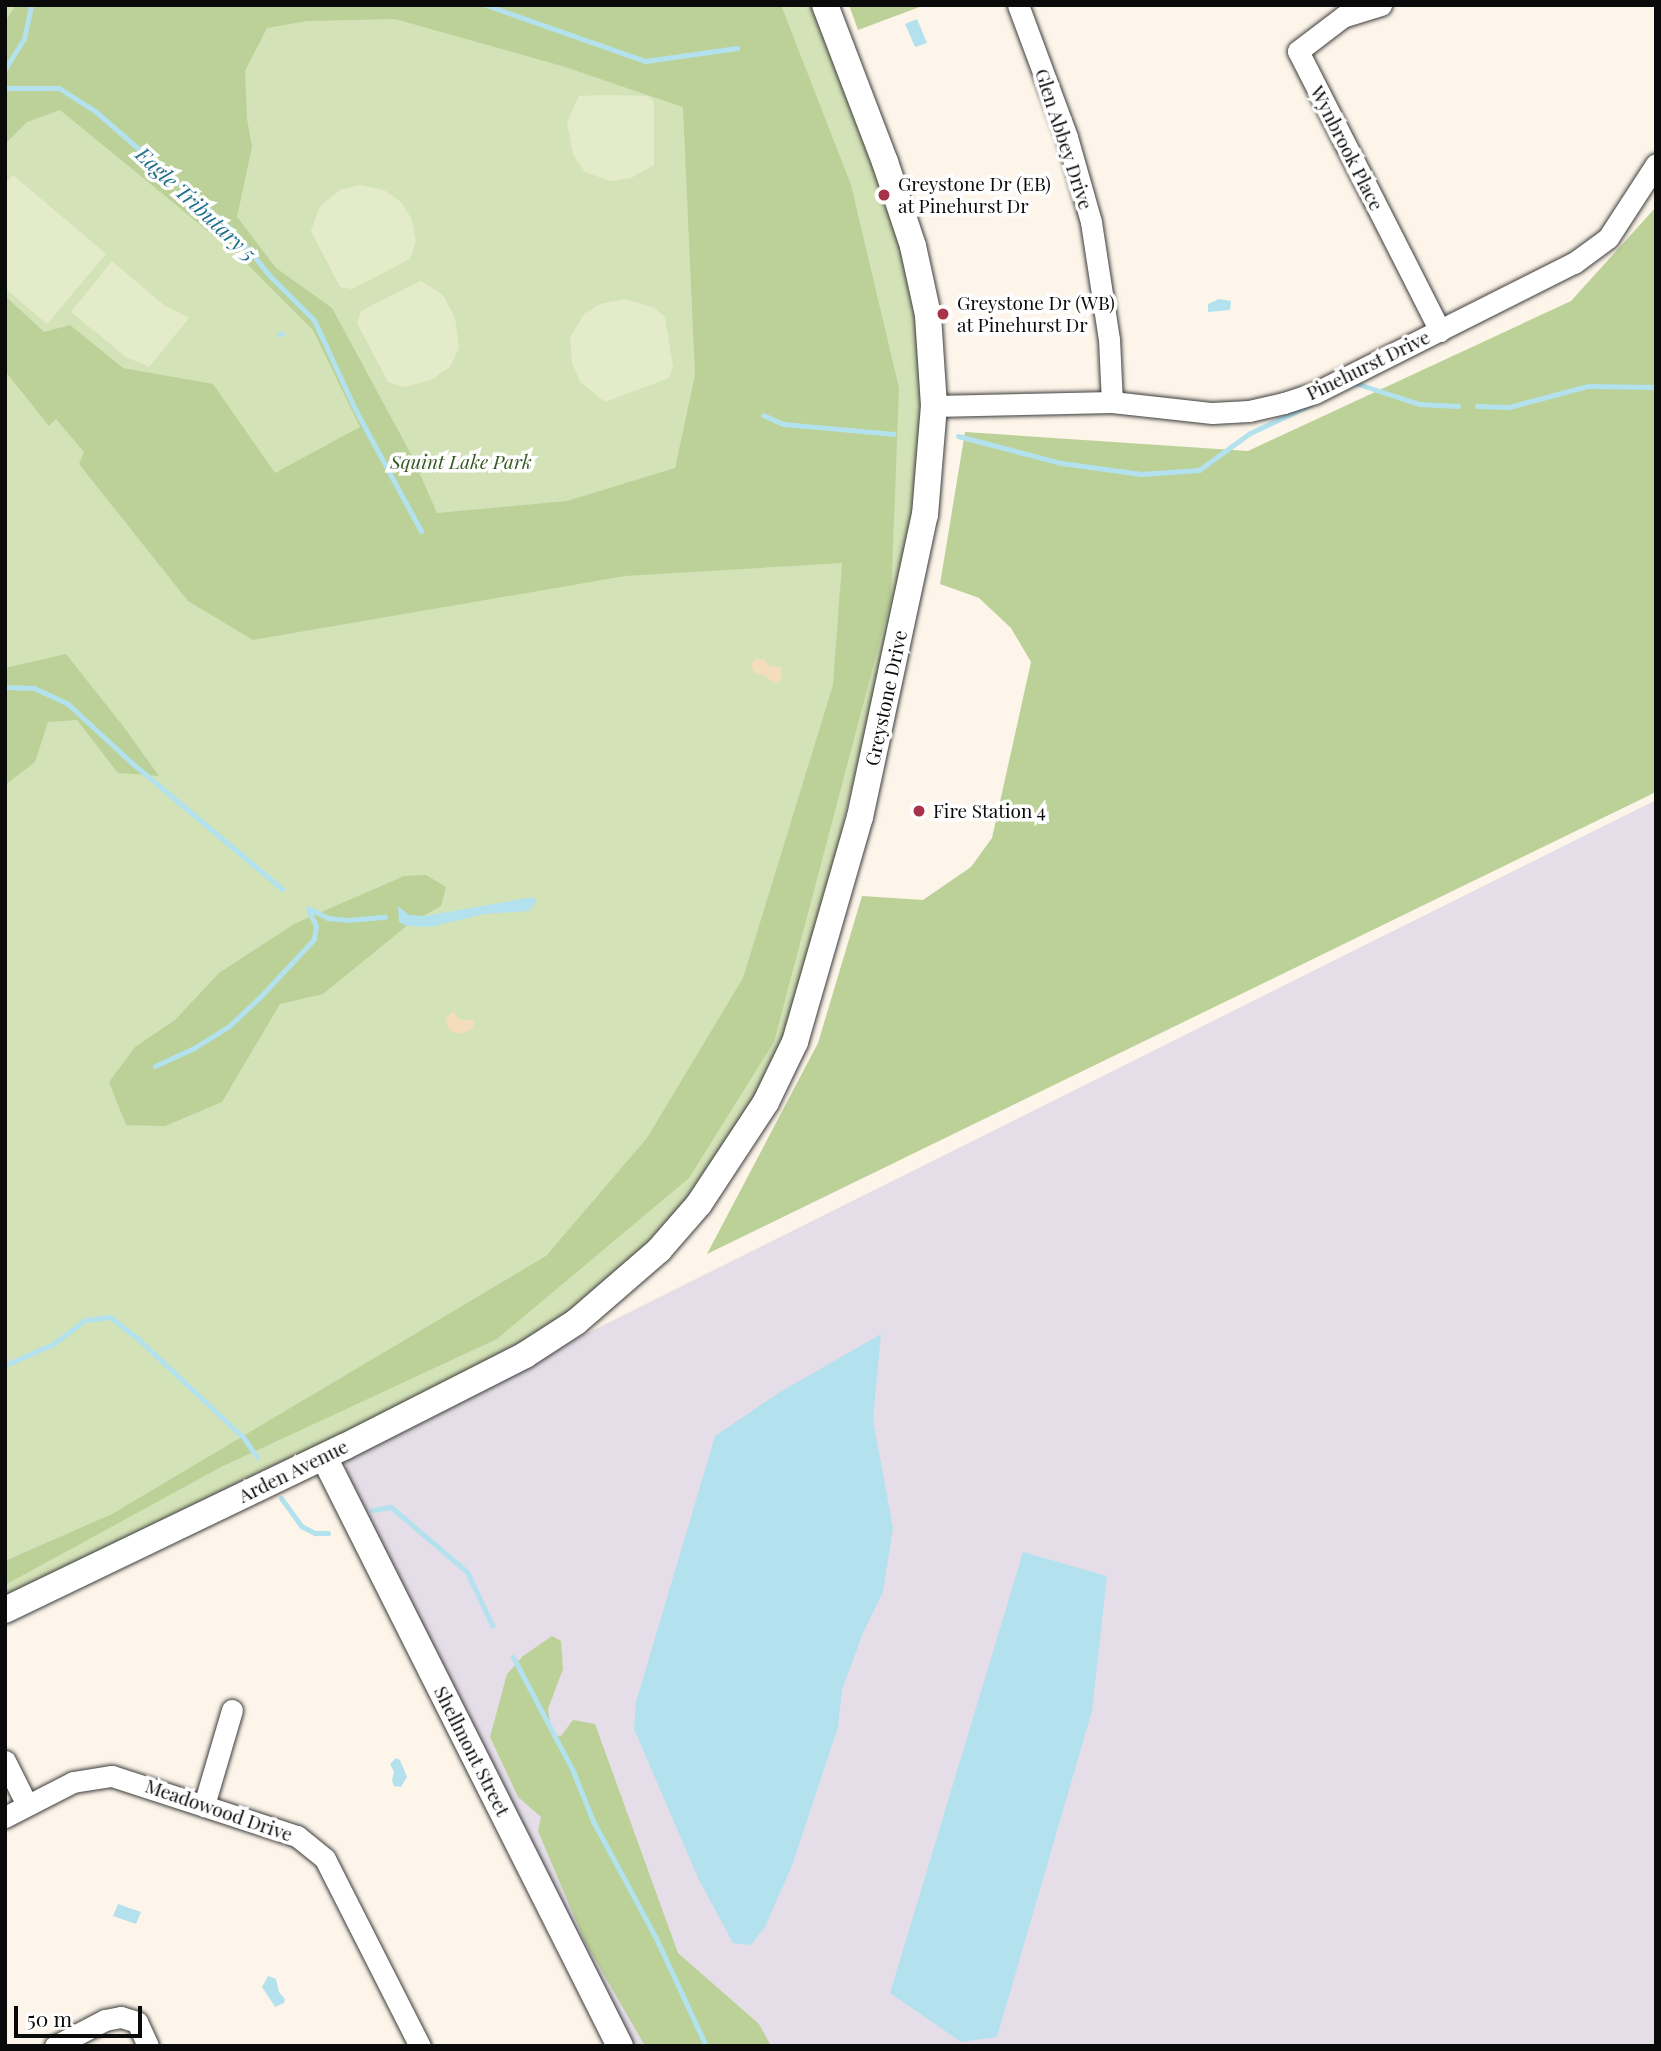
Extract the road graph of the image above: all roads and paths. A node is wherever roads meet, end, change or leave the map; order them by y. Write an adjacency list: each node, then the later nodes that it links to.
1 (825, 5): 7 (street, Greystone Drive)
2 (1017, 5): 6 (street, Glen Abbey Drive)
3 (1381, 5): 5 (street, Wynbrook Place)
4 (1656, 164): 5 (street, Pinehurst Drive)
5 (1440, 331): 6 (street, Pinehurst Drive)
6 (1112, 402): 7 (street, Pinehurst Drive)
7 (934, 406): 8 (street, Greystone Drive)
8 (576, 1322): 9 (street, Arden Avenue)
9 (324, 1457): 10 (street, Arden Avenue); 19 (street, Shellmont Street)
10 (5, 1610)
11 (232, 1710): 14 (street)
12 (5, 1761): 13 (street)
13 (27, 1805): 14 (street, Meadowood Drive); 15 (street, Meadowood Drive)
14 (204, 1805): 18 (street, Meadowood Drive)
15 (5, 1817)
16 (55, 2046): 17 (street)
17 (148, 2046)
18 (420, 2046)
19 (620, 2046)

